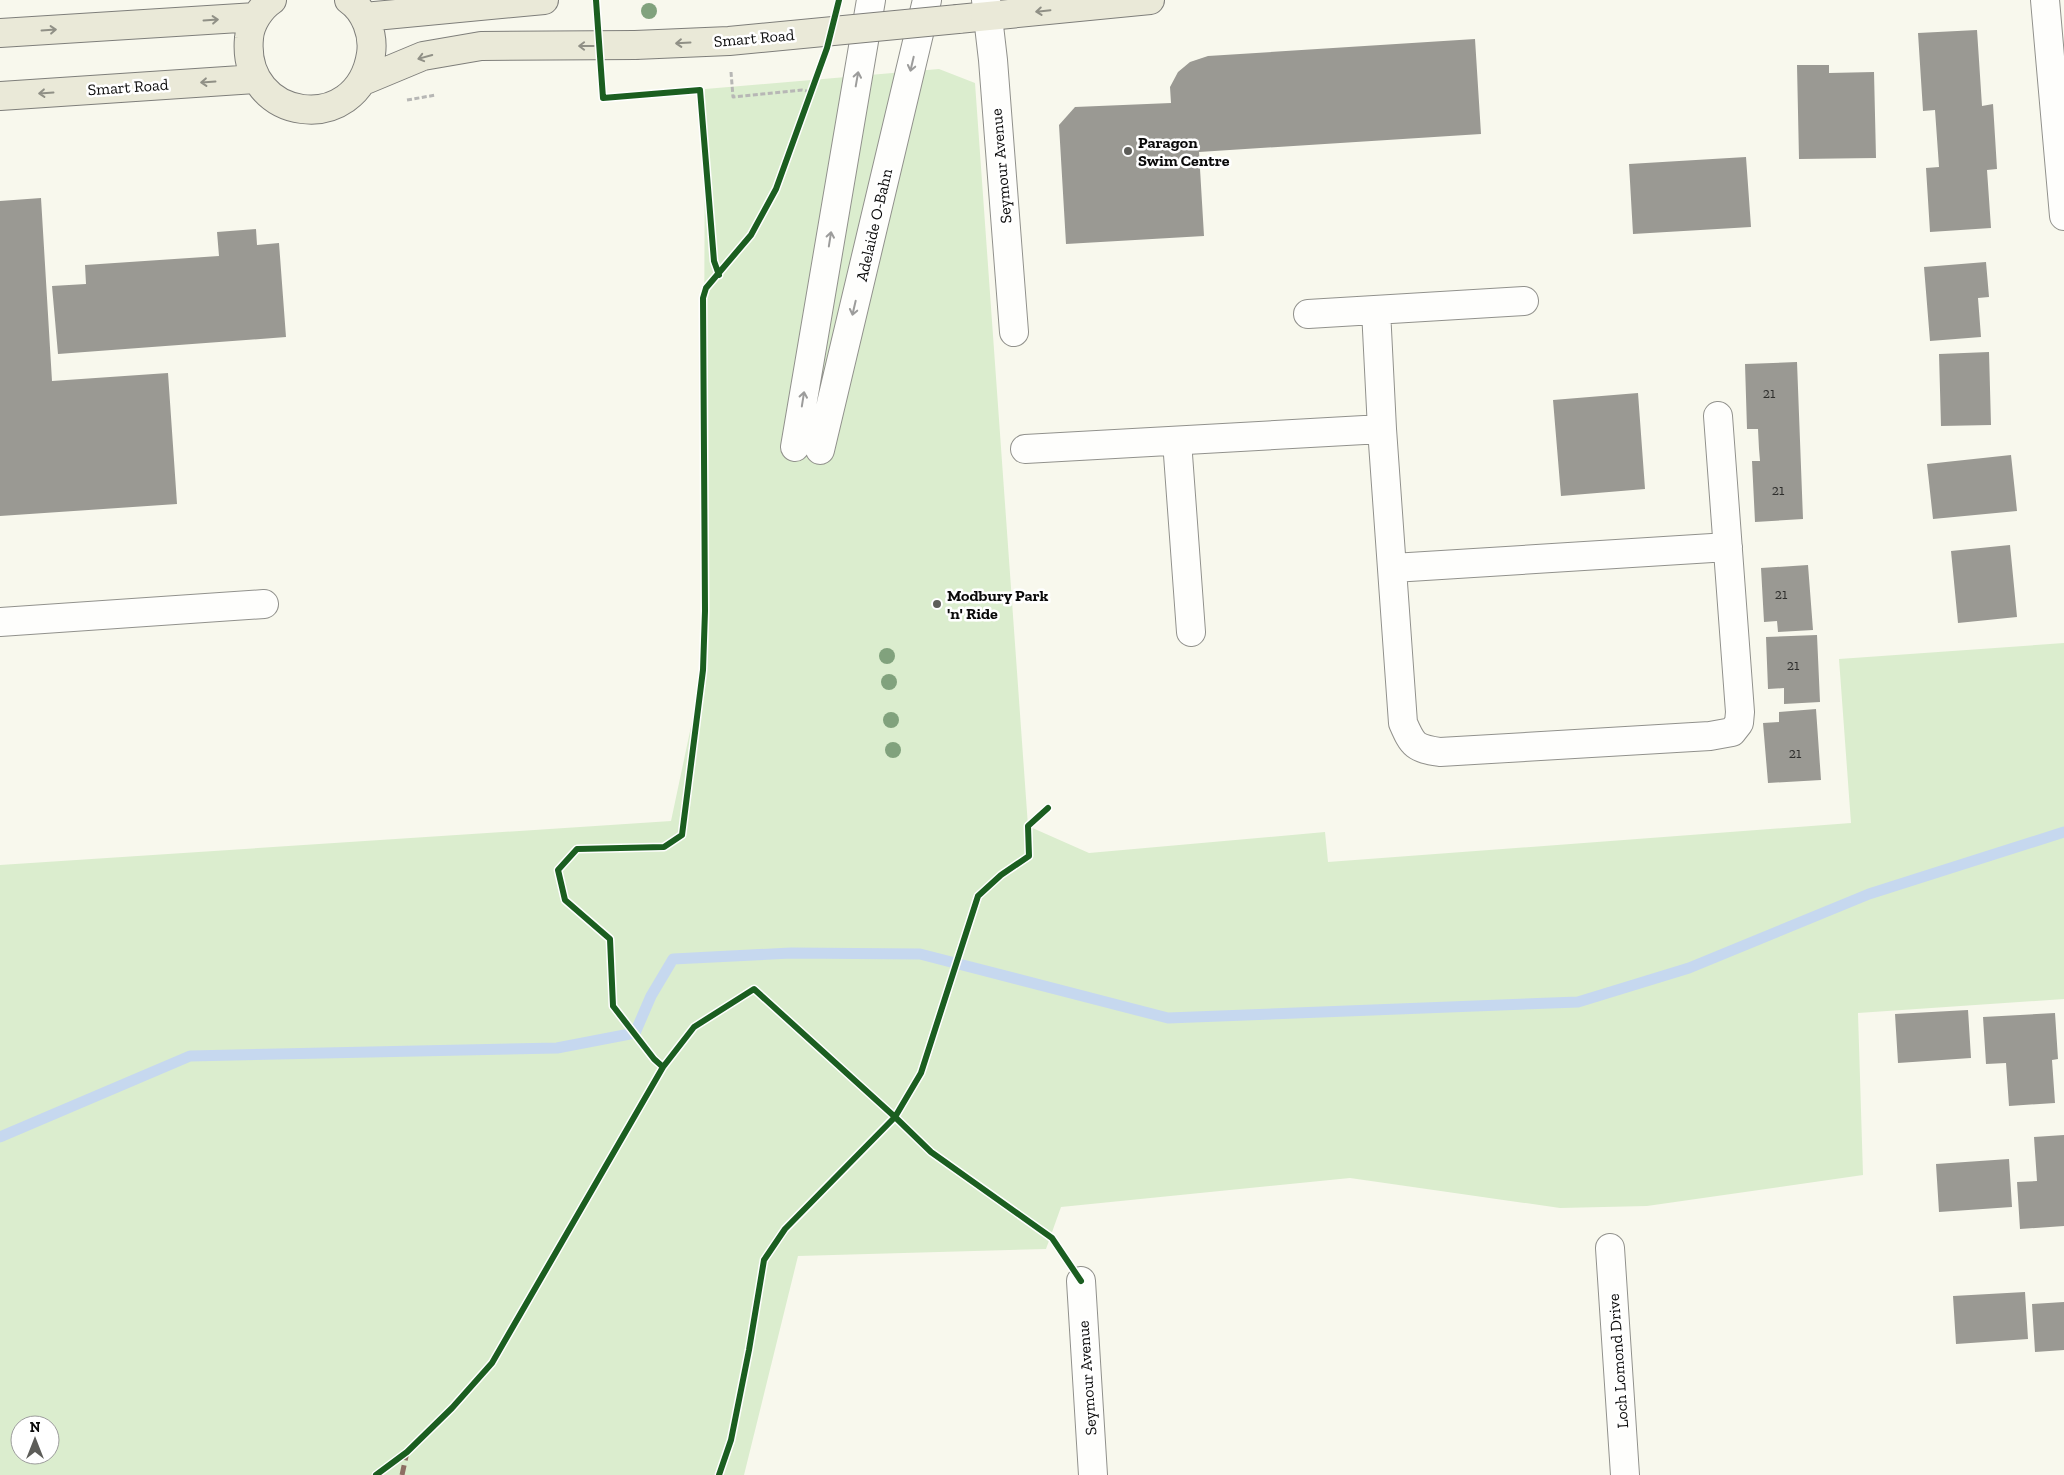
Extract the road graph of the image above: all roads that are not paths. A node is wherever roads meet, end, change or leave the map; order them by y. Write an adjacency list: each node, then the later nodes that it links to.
1 (544, 0): 10 (main road)
2 (871, 0): 3 (street, Adelaide O-Bahn, one-way to 2)
3 (927, 0)
4 (1125, 0): 7 (street)
5 (1150, 0): 7 (main road, Smart Road)
6 (2045, 0): 15 (street)
7 (1091, 6): 9 (main road, Smart Road, one-way to 9)
8 (264, 8): 11 (main road, one-way to 8); 12 (main road)
9 (987, 8): 13 (main road, Smart Road, one-way to 13, bridge); 19 (street, Seymour Avenue)
10 (357, 9): 13 (main road)
11 (0, 33)
12 (256, 79): 13 (main road); 14 (main road, Smart Road, one-way to 14)
13 (363, 82)
14 (0, 96)
15 (2064, 216)
16 (1524, 301): 17 (street)
17 (1376, 310): 18 (street); 21 (street)
18 (1308, 314)
19 (1014, 332)
20 (1718, 416): 24 (street)
21 (1382, 429): 22 (street); 25 (street)
22 (1177, 441): 23 (street); 28 (street)
23 (1025, 449)
24 (1728, 547): 25 (street); 25 (street)
25 (1393, 568)
26 (264, 604): 27 (street)
27 (0, 622)
28 (1191, 632)
29 (1610, 1248): 32 (street, Loch Lomond Drive)
30 (1081, 1281): 31 (street, Seymour Avenue)
31 (1093, 1475)
32 (1625, 1475)

